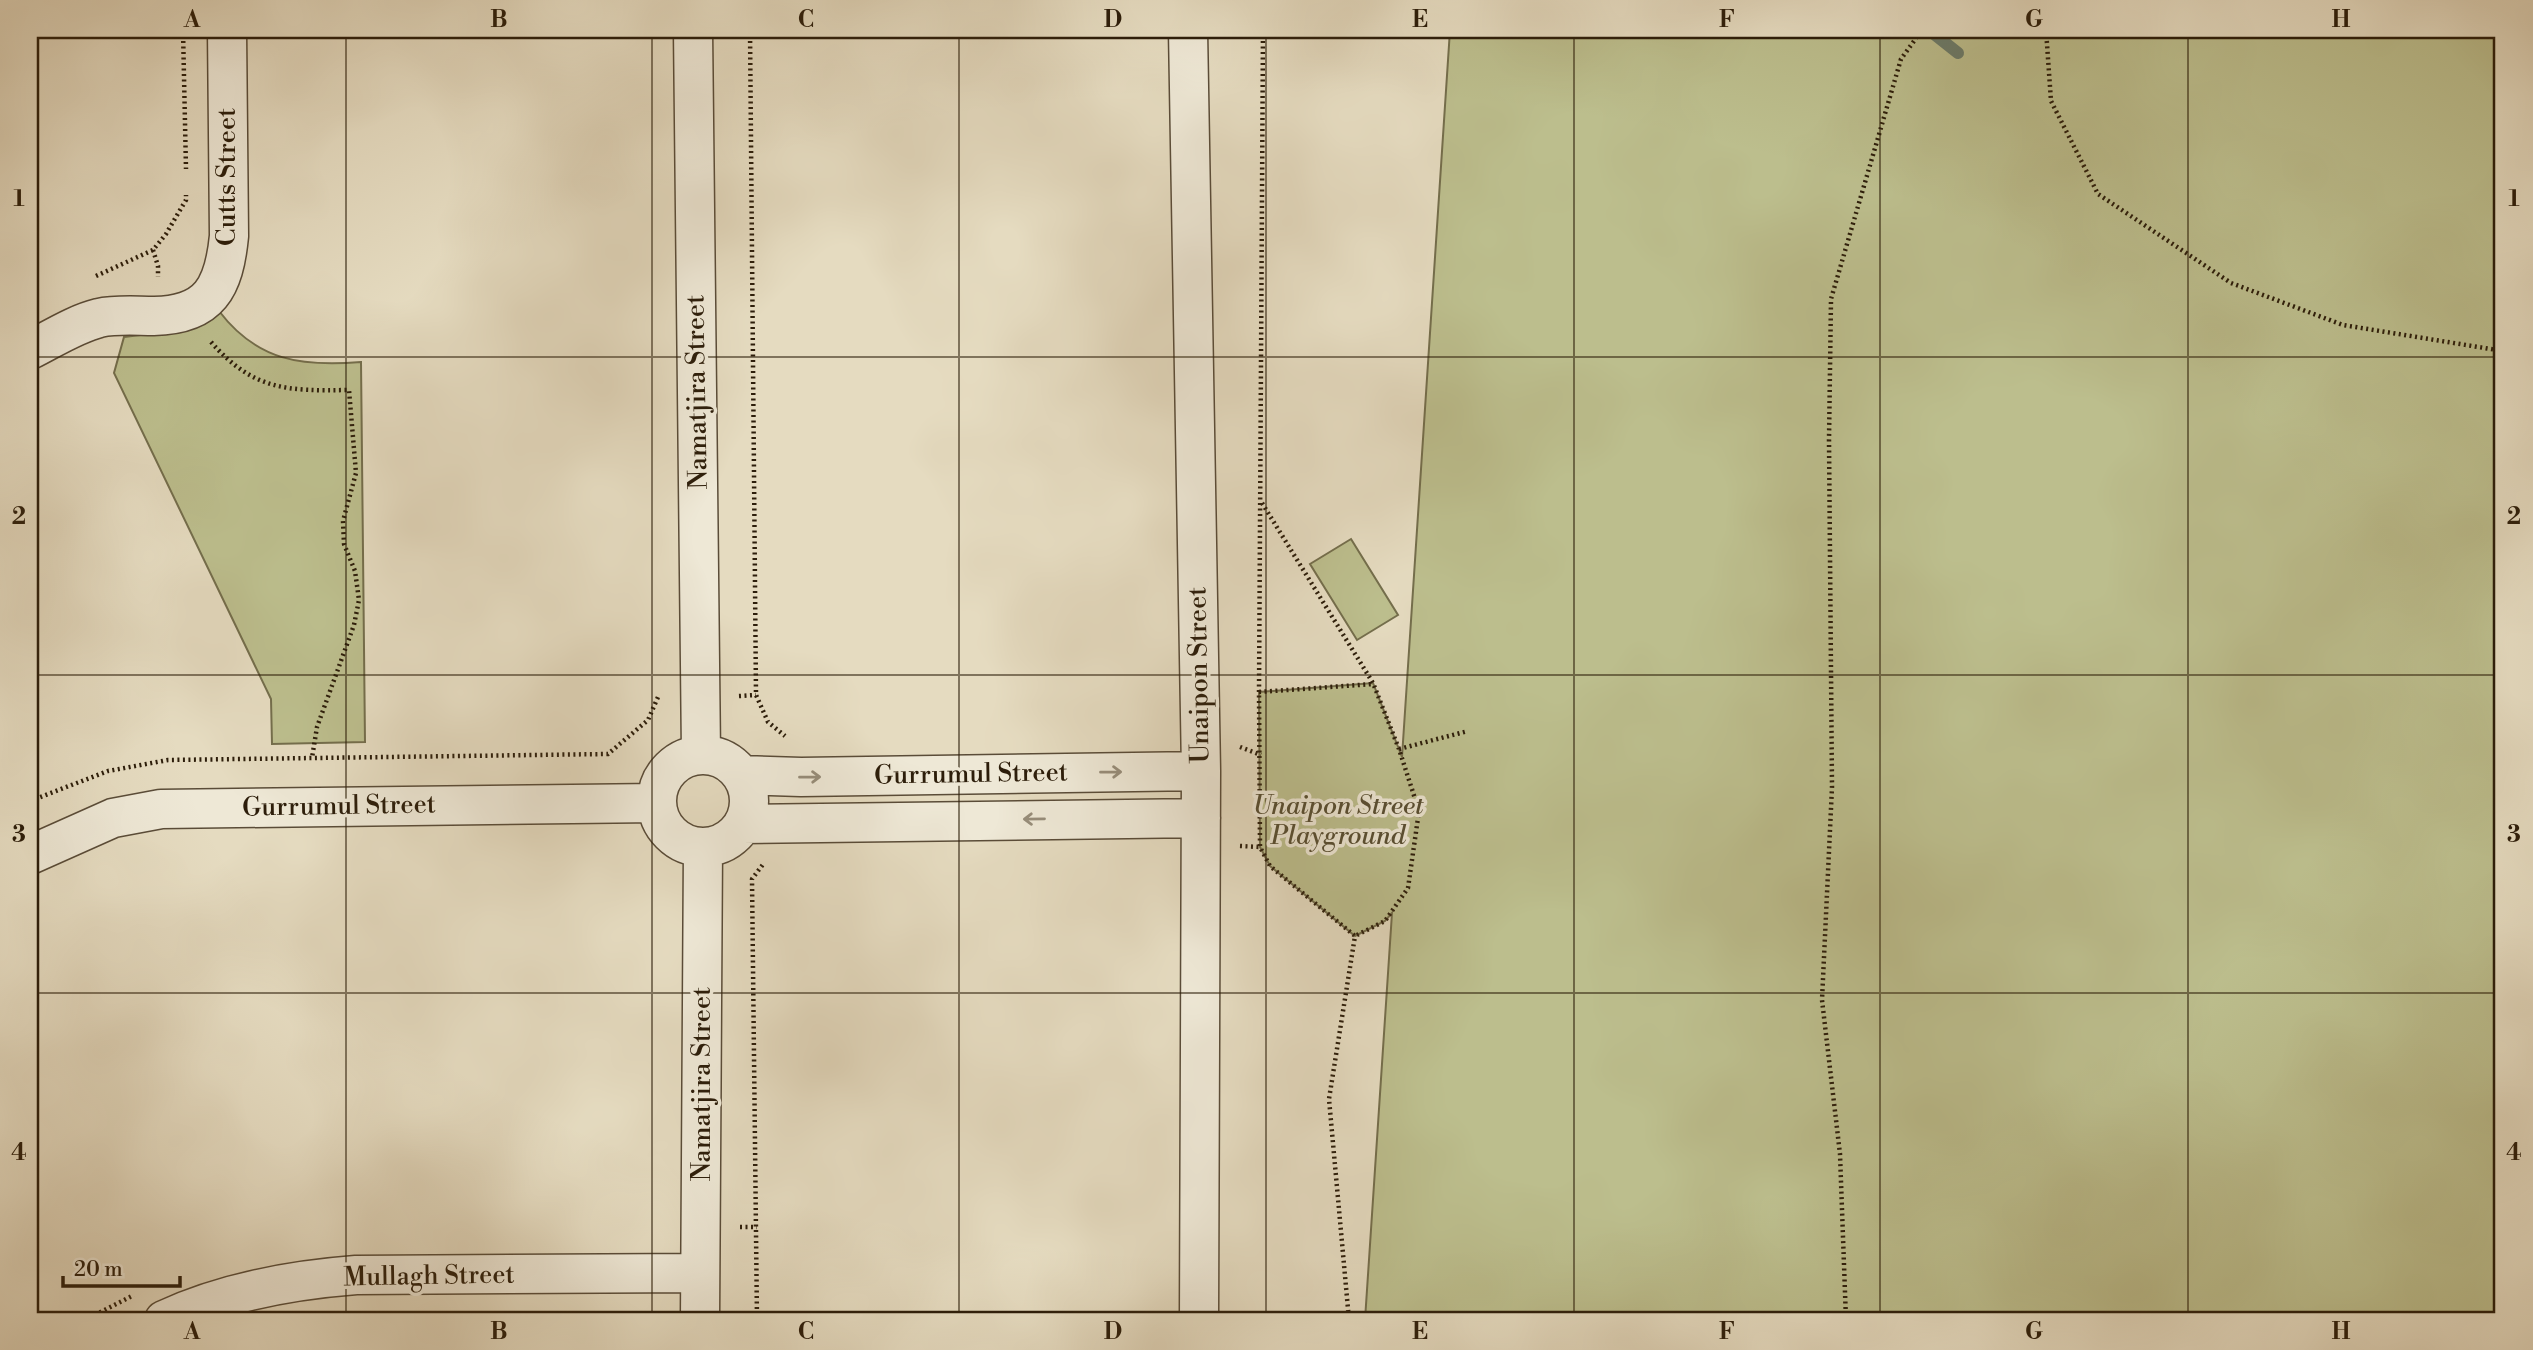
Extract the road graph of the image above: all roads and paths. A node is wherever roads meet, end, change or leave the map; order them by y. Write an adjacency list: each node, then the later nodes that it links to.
1 (183, 30): 9 (path)
2 (227, 30): 13 (street, Cutts Street)
3 (693, 30): 19 (street, Namatjira Street)
4 (750, 30): 18 (path)
5 (1188, 30): 25 (street, Unaipon Street)
6 (1263, 30): 15 (path)
7 (1922, 30): 41 (path)
8 (2046, 30): 14 (path)
9 (186, 174)
10 (186, 187): 11 (path)
11 (91, 278)
12 (205, 336): 24 (path)
13 (30, 349)
14 (2503, 351)
15 (1261, 502): 16 (path); 17 (path)
16 (1373, 684): 17 (path); 22 (path)
17 (1259, 692): 34 (path)
18 (756, 695): 19 (path); 21 (path)
19 (701, 697): 23 (street, Namatjira Street); 24 (path)
20 (1468, 731): 22 (path)
21 (793, 743)
22 (1399, 748): 34 (path)
23 (701, 754): 26 (street); 28 (street)
24 (312, 758): 27 (path)
25 (1201, 771): 26 (street, Gurrumul Street, one-way to 25); 29 (street, Unaipon Street)
26 (742, 775): 30 (street)
27 (30, 801)
28 (657, 803): 31 (street); 33 (street, Gurrumul Street)
29 (1201, 818): 30 (street, Gurrumul Street, one-way to 30); 39 (street, Unaipon Street)
30 (743, 824): 31 (street)
31 (703, 847): 35 (street, Namatjira Street)
32 (771, 853): 38 (path)
33 (30, 855)
34 (1354, 936): 40 (path)
35 (700, 1273): 36 (street, Mullagh Street); 37 (street, Namatjira Street)
36 (164, 1320)
37 (700, 1320)
38 (757, 1320)
39 (1199, 1320)
40 (1349, 1320)
41 (1846, 1320)

